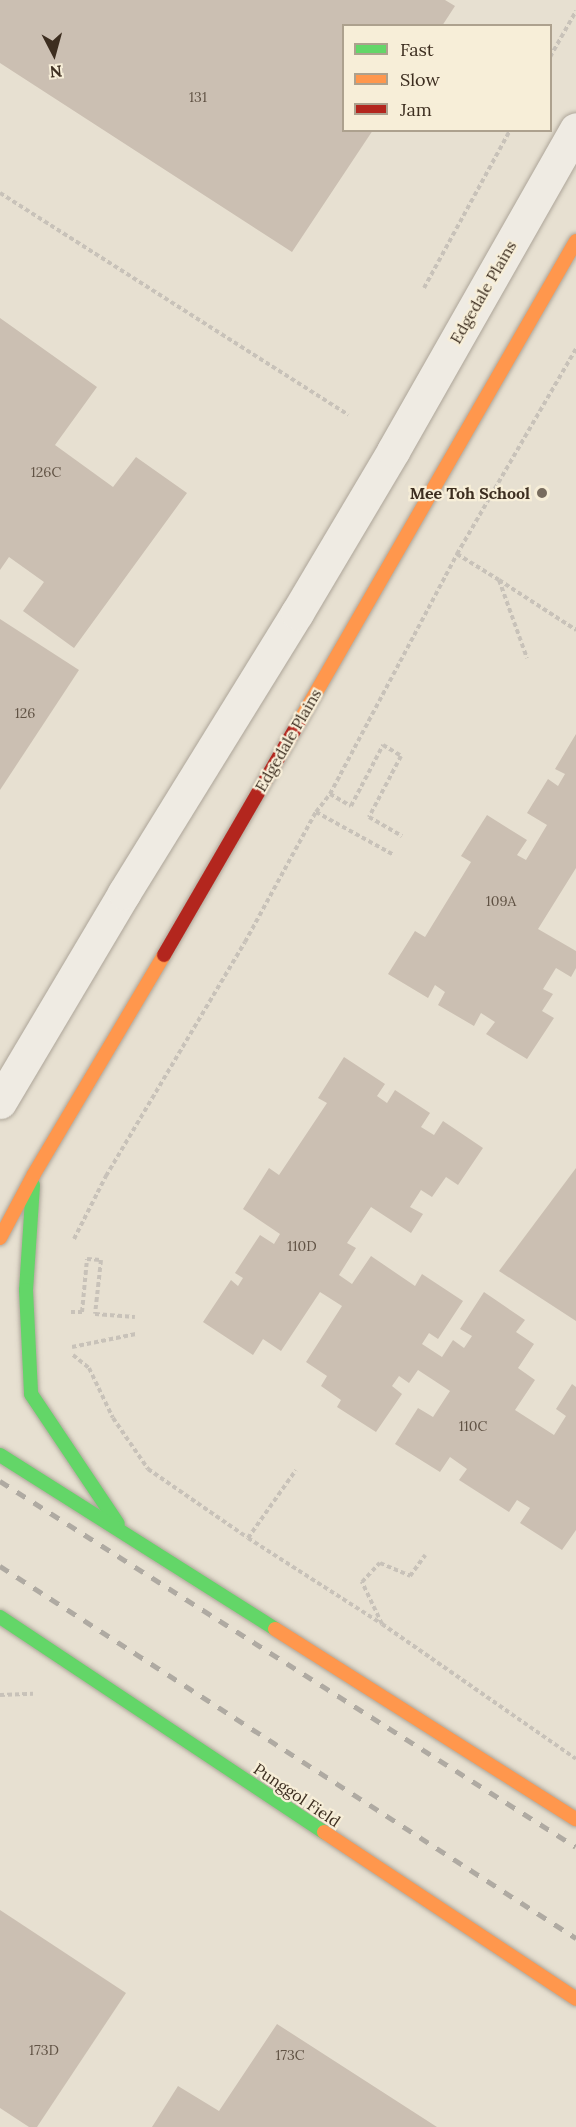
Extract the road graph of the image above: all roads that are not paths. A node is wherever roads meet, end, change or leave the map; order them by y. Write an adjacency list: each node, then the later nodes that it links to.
1 (576, 129): 3 (street, Edgedale Plains)
2 (576, 241): 4 (street, Edgedale Plains)
3 (0, 1102)
4 (34, 1174): 5 (street, Edgedale Plains); 7 (street)
5 (0, 1238)
6 (0, 1455): 7 (street)
7 (122, 1530): 11 (street)
8 (0, 1617): 10 (street, Punggol Field)
9 (0, 1636): 10 (street)
10 (39, 1641): 12 (street, Punggol Field)
11 (576, 1819)
12 (576, 1999)

